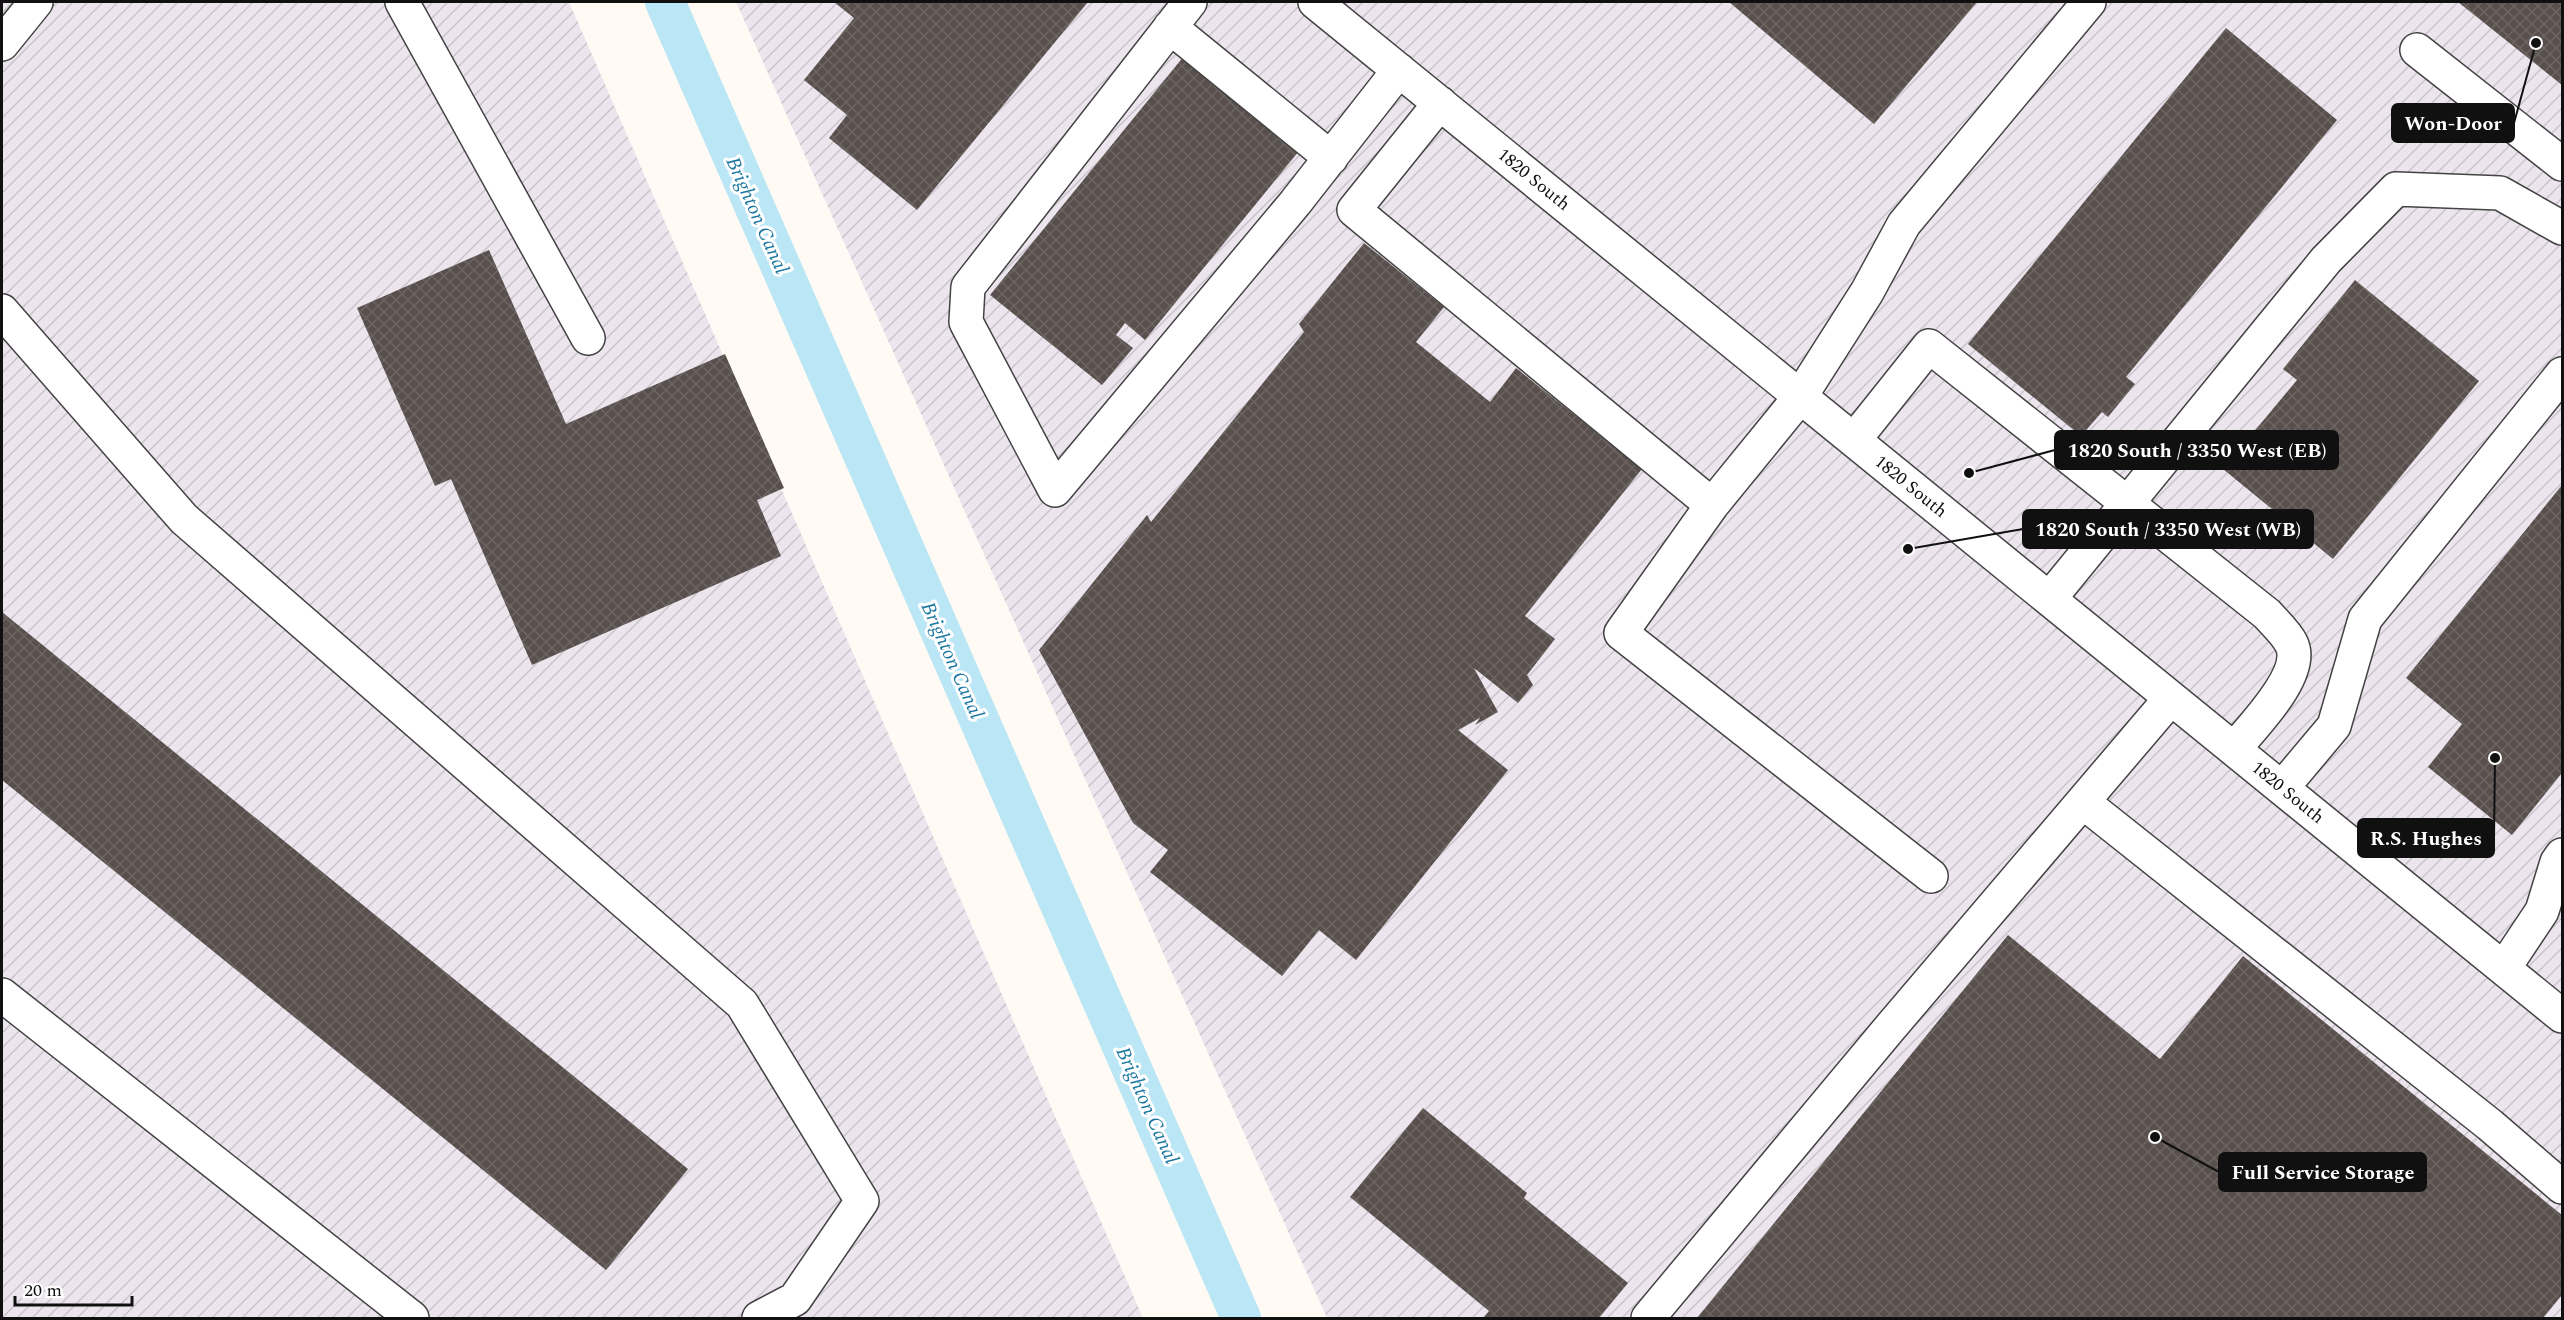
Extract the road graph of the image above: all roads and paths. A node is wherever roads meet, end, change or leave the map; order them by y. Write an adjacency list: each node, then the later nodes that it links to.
1 (36, 2): 7 (street)
2 (402, 2): 15 (street)
3 (1190, 2): 6 (street)
4 (1315, 2): 9 (street, 1820 South)
5 (2089, 2): 17 (street)
6 (1162, 37): 11 (street); 11 (street)
7 (2, 44)
8 (2418, 50): 12 (street)
9 (1399, 70): 10 (street, 1820 South); 11 (street)
10 (1440, 103): 17 (street, 1820 South); 20 (street)
11 (1331, 158)
12 (2562, 164)
13 (2562, 228): 19 (street)
14 (2, 311): 33 (street)
15 (588, 338)
16 (2562, 374): 24 (street)
17 (1800, 397): 18 (street, 1820 South); 20 (street)
18 (1854, 440): 19 (street); 21 (street, 1820 South)
19 (2127, 504): 21 (street); 23 (street)
20 (1712, 505): 27 (street)
21 (2050, 598): 22 (street, 1820 South)
22 (2171, 698): 23 (street, 1820 South); 25 (street)
23 (2234, 749): 24 (street, 1820 South)
24 (2282, 788): 28 (street, 1820 South)
25 (2083, 802): 31 (street); 34 (street)
26 (2562, 855): 28 (street)
27 (1931, 876)
28 (2504, 968): 30 (street, 1820 South)
29 (2, 994): 32 (street)
30 (2562, 1016)
31 (2562, 1187)
32 (412, 1318)
33 (759, 1318)
34 (1648, 1318)

